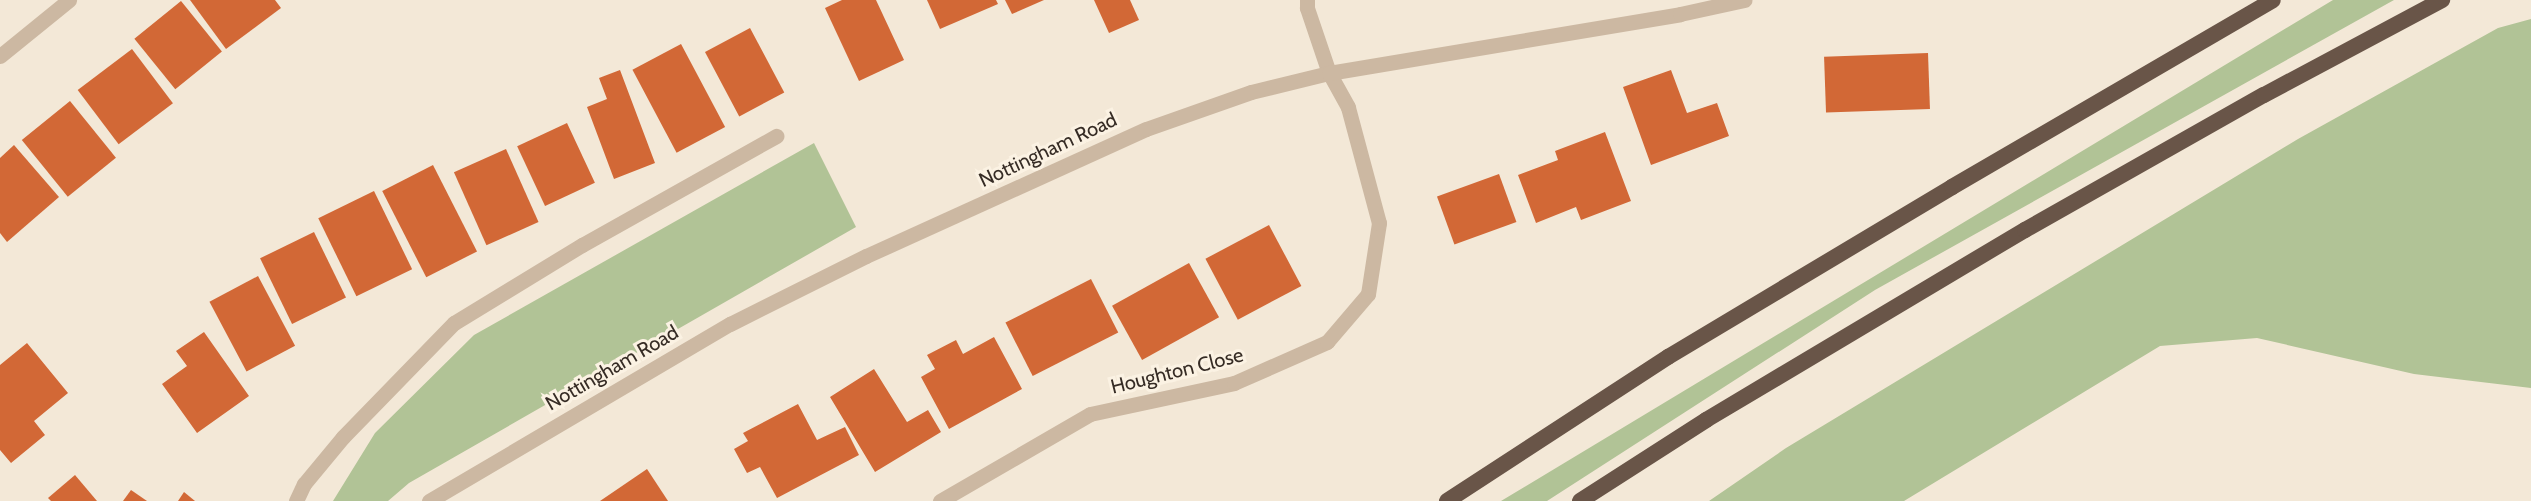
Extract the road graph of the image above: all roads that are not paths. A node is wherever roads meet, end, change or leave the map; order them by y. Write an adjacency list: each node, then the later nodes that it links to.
1 (69, 0): 6 (street)
2 (1307, 0): 7 (street, Houghton Close)
3 (1744, 0): 7 (street, Nottingham Road)
4 (2273, 0): 12 (highway)
5 (2442, 0): 13 (highway)
6 (0, 56)
7 (1329, 73): 10 (street, Nottingham Road); 11 (street, Houghton Close)
8 (776, 136): 9 (street)
9 (296, 501)
10 (429, 501)
11 (940, 501)
12 (1447, 501)
13 (1580, 501)

